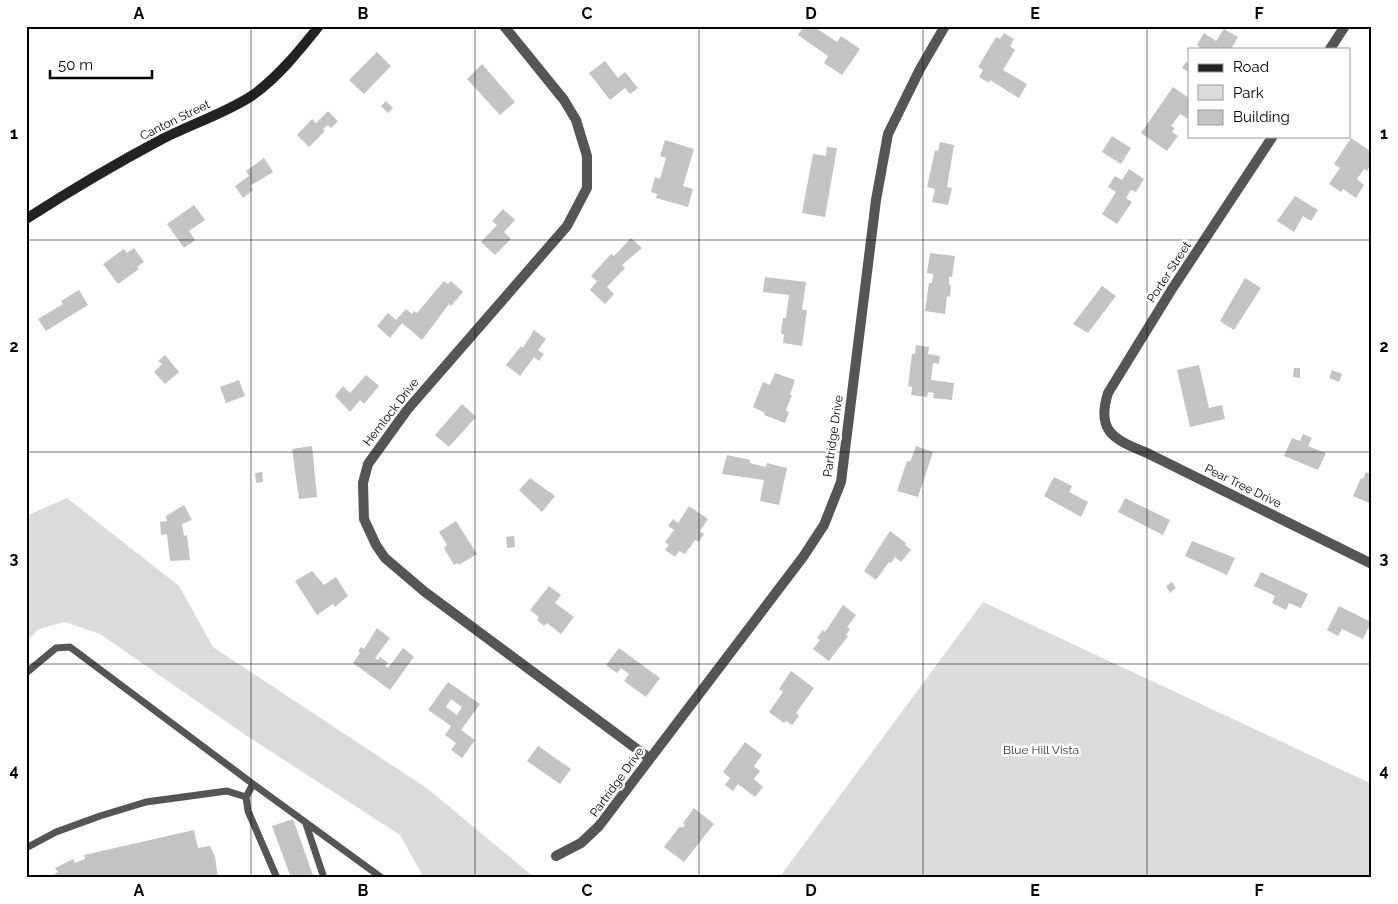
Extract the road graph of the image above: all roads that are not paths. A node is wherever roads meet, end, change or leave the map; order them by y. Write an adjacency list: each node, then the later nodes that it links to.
1 (318, 26): 7 (main road, Canton Street)
2 (504, 26): 11 (street, Hemlock Drive)
3 (945, 26): 11 (street, Partridge Drive)
4 (1345, 26): 5 (street)
5 (1331, 48)
6 (1272, 138): 8 (street, Porter Street)
7 (26, 219)
8 (1106, 428): 9 (street, Pear Tree Drive)
9 (1372, 564)
10 (26, 673): 12 (lane)
11 (649, 758): 16 (street, Partridge Drive)
12 (253, 784): 13 (lane); 14 (lane)
13 (246, 797): 15 (lane); 18 (lane)
14 (306, 824): 17 (lane); 19 (lane)
15 (26, 848)
16 (556, 856)
17 (365, 866): 20 (lane); 21 (lane)
18 (278, 878)
19 (324, 878)
20 (368, 878)
21 (382, 878)

